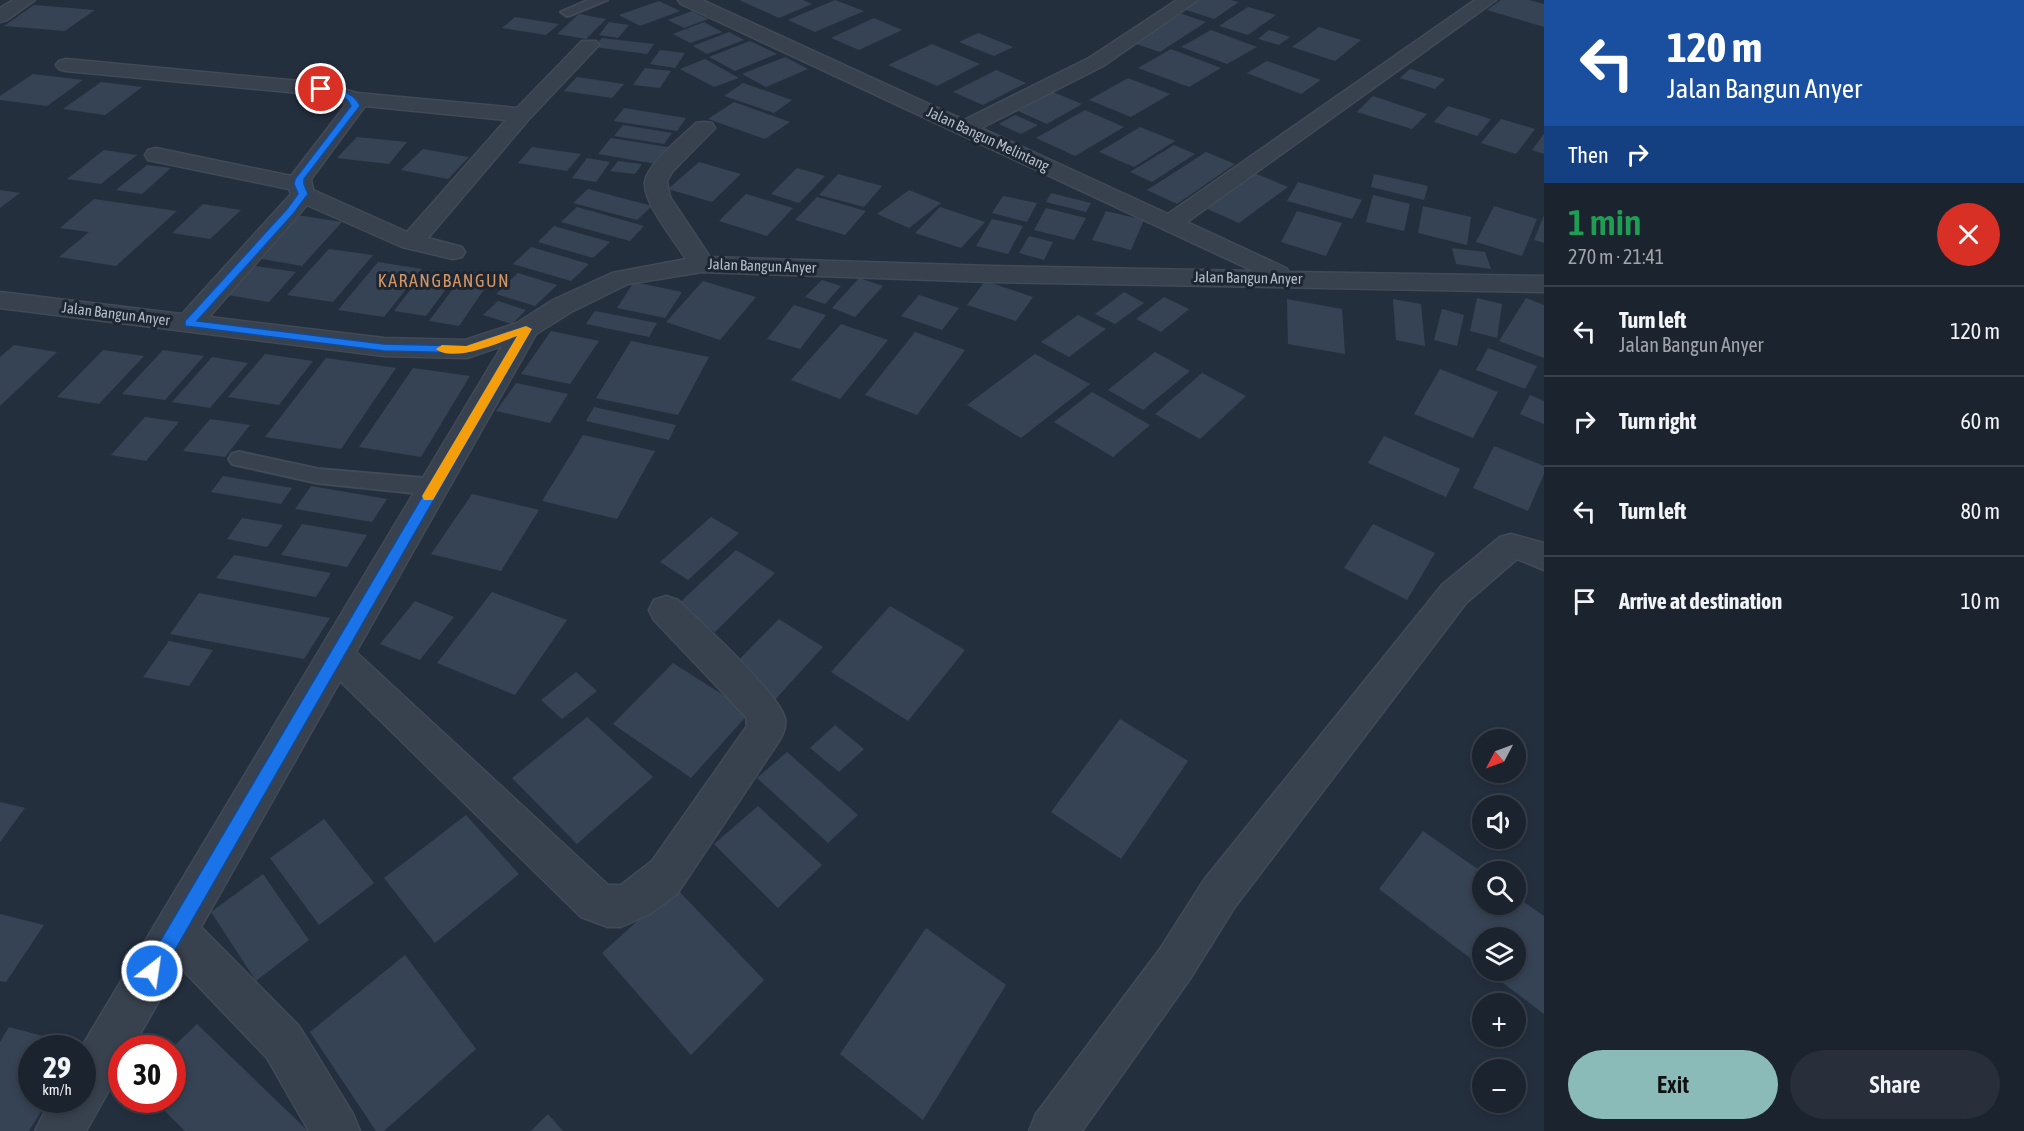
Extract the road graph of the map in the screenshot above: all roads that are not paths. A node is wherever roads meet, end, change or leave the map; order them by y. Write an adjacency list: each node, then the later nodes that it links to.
1 (26, 0): 7 (street)
2 (601, 0): 6 (lane)
3 (1189, 0): 13 (street)
4 (1487, 0): 16 (street)
5 (692, 1): 13 (street, Jalan Bangun Melintang)
6 (567, 12)
7 (0, 16)
8 (589, 45): 11 (street)
9 (66, 65): 10 (street)
10 (353, 99): 11 (street); 15 (street)
11 (522, 115): 17 (street)
12 (704, 128): 19 (street)
13 (965, 128): 16 (street, Jalan Bangun Melintang)
14 (156, 155): 15 (street)
15 (301, 189): 17 (street); 23 (street)
16 (1170, 223): 20 (street, Jalan Bangun Melintang)
17 (411, 242): 18 (street)
18 (453, 252)
19 (702, 264): 20 (street, Jalan Bangun Anyer); 24 (street, Jalan Bangun Anyer)
20 (1289, 278): 21 (street, Jalan Bangun Anyer)
21 (1544, 284)
22 (0, 300): 23 (street, Jalan Bangun Anyer)
23 (189, 323): 24 (street, Jalan Bangun Anyer)
24 (526, 329): 26 (street)
25 (239, 459): 26 (lane)
26 (434, 487): 29 (street)
27 (1544, 558): 35 (street)
28 (666, 610): 29 (street)
29 (336, 656): 30 (street)
30 (175, 932): 31 (street); 34 (street)
31 (96, 1067)
32 (69, 1113): 33 (street)
33 (59, 1131)
34 (336, 1131)
35 (1053, 1131)

